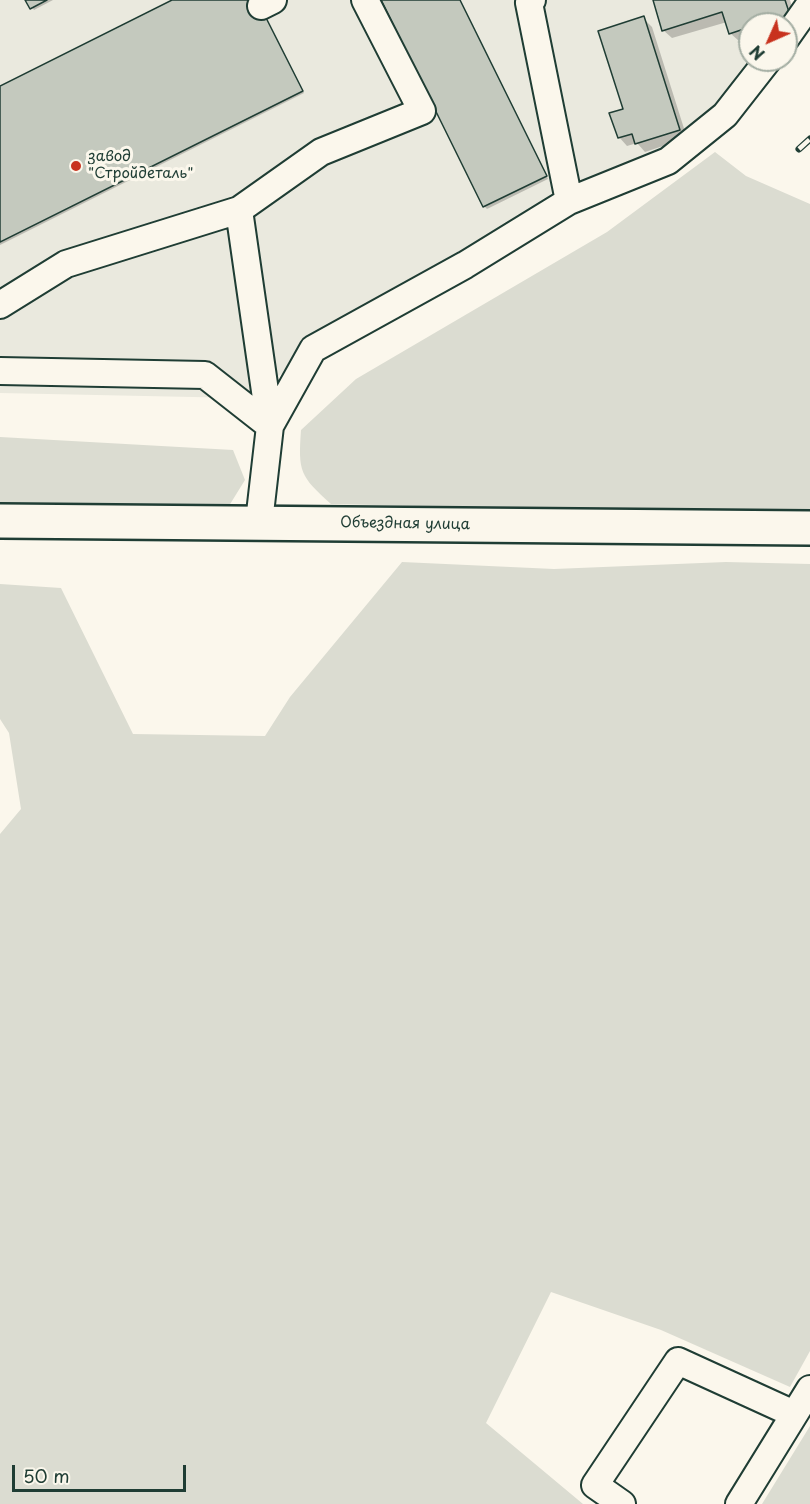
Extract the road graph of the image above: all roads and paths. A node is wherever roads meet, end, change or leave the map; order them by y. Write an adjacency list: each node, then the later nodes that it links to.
1 (365, 0): 7 (lane)
2 (532, 0): 6 (lane)
3 (810, 4): 4 (lane)
4 (798, 21)
5 (759, 72): 6 (lane)
6 (569, 201): 10 (lane)
7 (239, 210): 8 (lane); 10 (lane)
8 (0, 305)
9 (0, 371): 10 (lane)
10 (270, 426): 12 (lane)
11 (0, 521): 12 (main road, Объездная улица)
12 (259, 522): 13 (main road, Объездная улица)
13 (810, 528)
14 (810, 1389): 15 (lane)
15 (795, 1414): 16 (lane); 17 (lane)
16 (622, 1504)
17 (739, 1504)

